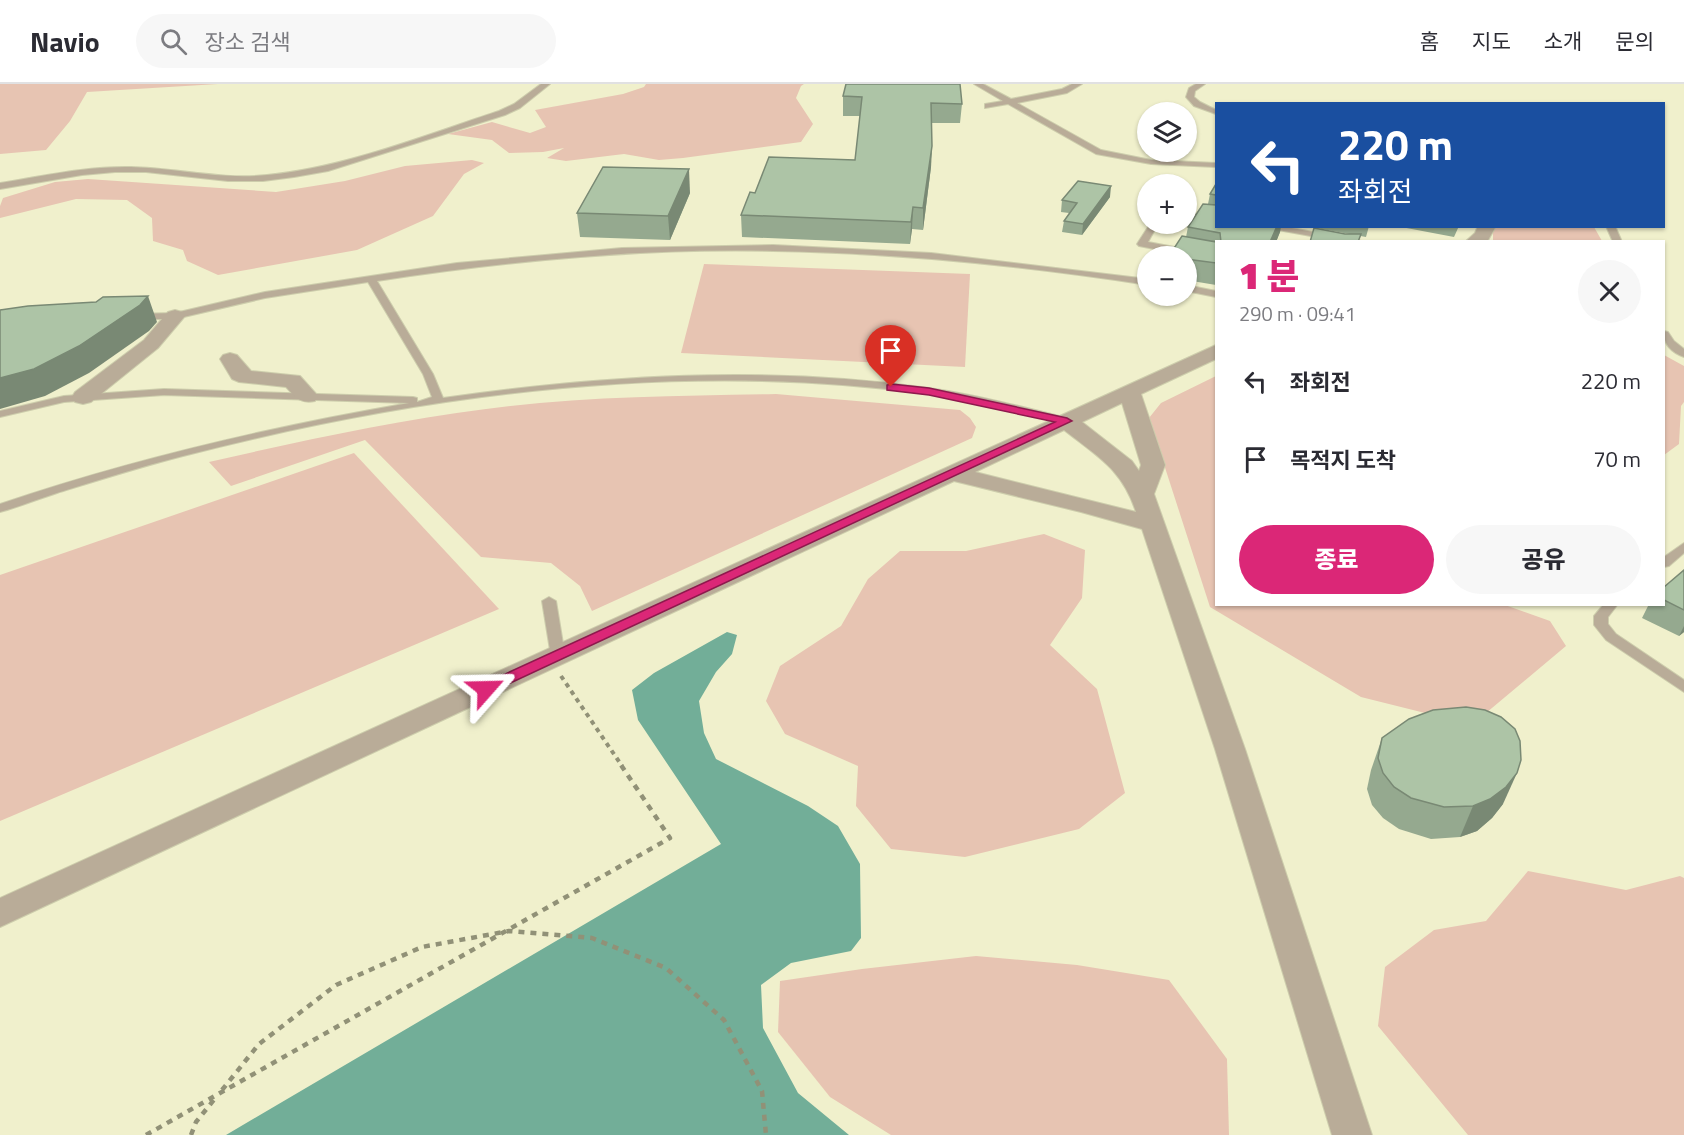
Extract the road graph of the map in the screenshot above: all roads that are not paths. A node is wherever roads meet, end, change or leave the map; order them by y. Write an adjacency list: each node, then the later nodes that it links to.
1 (546, 84): 9 (lane)
2 (978, 84): 5 (lane)
3 (1078, 84): 5 (lane)
4 (1201, 84): 7 (lane)
5 (1009, 102): 6 (lane); 8 (lane)
6 (988, 106)
7 (1215, 112)
8 (1215, 165)
9 (0, 186)
10 (1197, 217): 11 (lane)
11 (1215, 220)
12 (1274, 228): 15 (lane)
13 (1486, 228): 16 (street)
14 (1148, 234): 17 (lane)
15 (1350, 240)
16 (1477, 240)
17 (1215, 258)
18 (370, 278): 19 (lane); 23 (lane); 31 (lane)
19 (1137, 281)
20 (1197, 290): 21 (lane)
21 (1215, 294)
22 (121, 316): 23 (lane)
23 (175, 316): 30 (street)
24 (1665, 336): 26 (lane)
25 (1215, 351): 28 (street)
26 (1684, 354)
27 (230, 359): 29 (street)
28 (1130, 392): 33 (street); 35 (street)
29 (307, 396): 30 (lane); 31 (lane)
30 (83, 397): 32 (lane)
31 (439, 400): 33 (lane); 36 (lane)
32 (0, 414)
33 (1067, 421): 34 (street); 35 (street)
34 (953, 474): 37 (street); 42 (street)
35 (1142, 494): 37 (street)
36 (0, 508)
37 (1151, 524): 45 (street)
38 (1684, 547): 39 (lane)
39 (1665, 562)
40 (549, 601): 42 (lane)
41 (1610, 606): 43 (lane)
42 (554, 658): 44 (street)
43 (1684, 687)
44 (0, 913)
45 (1352, 1135)

